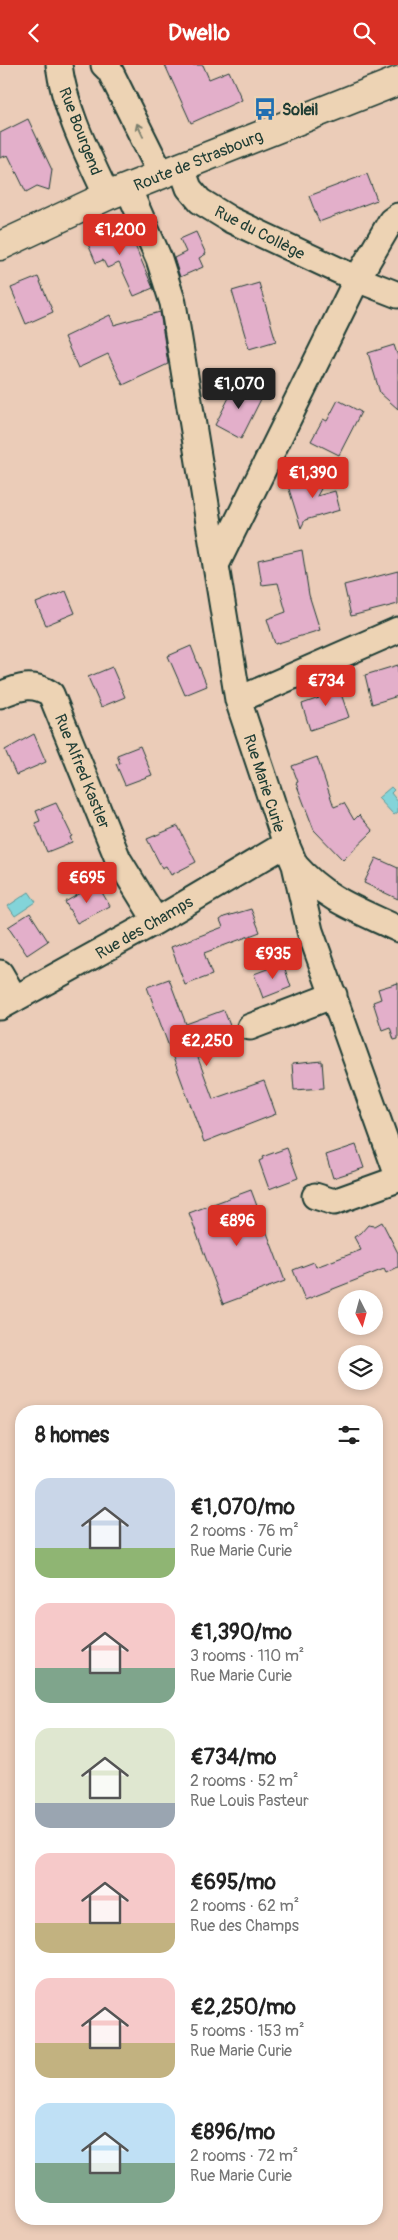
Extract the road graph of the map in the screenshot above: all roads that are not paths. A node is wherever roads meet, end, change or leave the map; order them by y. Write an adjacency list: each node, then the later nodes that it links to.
1 (59, 65): 5 (street, Rue Bourgend)
2 (104, 65): 4 (street, one-way to 2)
3 (398, 81): 4 (main road, Route de Strasbourg)
4 (171, 170): 5 (main road, Route de Strasbourg); 8 (street, Rue du Collège)
5 (117, 192): 7 (main road, Route de Strasbourg); 10 (street, Rue Marie Curie)
6 (398, 216): 8 (street)
7 (0, 246)
8 (356, 279): 9 (street, Rue du Collège); 10 (street)
9 (398, 295)
10 (216, 565): 13 (street, Rue Marie Curie)
11 (398, 630): 13 (street)
12 (0, 695): 15 (street, Rue Alfred Kastler)
13 (238, 699): 14 (street, Rue Marie Curie)
14 (291, 855): 15 (street, Rue des Champs); 16 (street); 18 (street, Rue Marie Curie)
15 (156, 921): 19 (street, Rue des Champs)
16 (398, 929)
17 (0, 973): 19 (street)
18 (334, 995): 20 (street); 21 (street, Rue Marie Curie)
19 (8, 1003)
20 (250, 1027)
21 (398, 1178): 22 (street, Rue Marie Curie)
22 (316, 1197)

